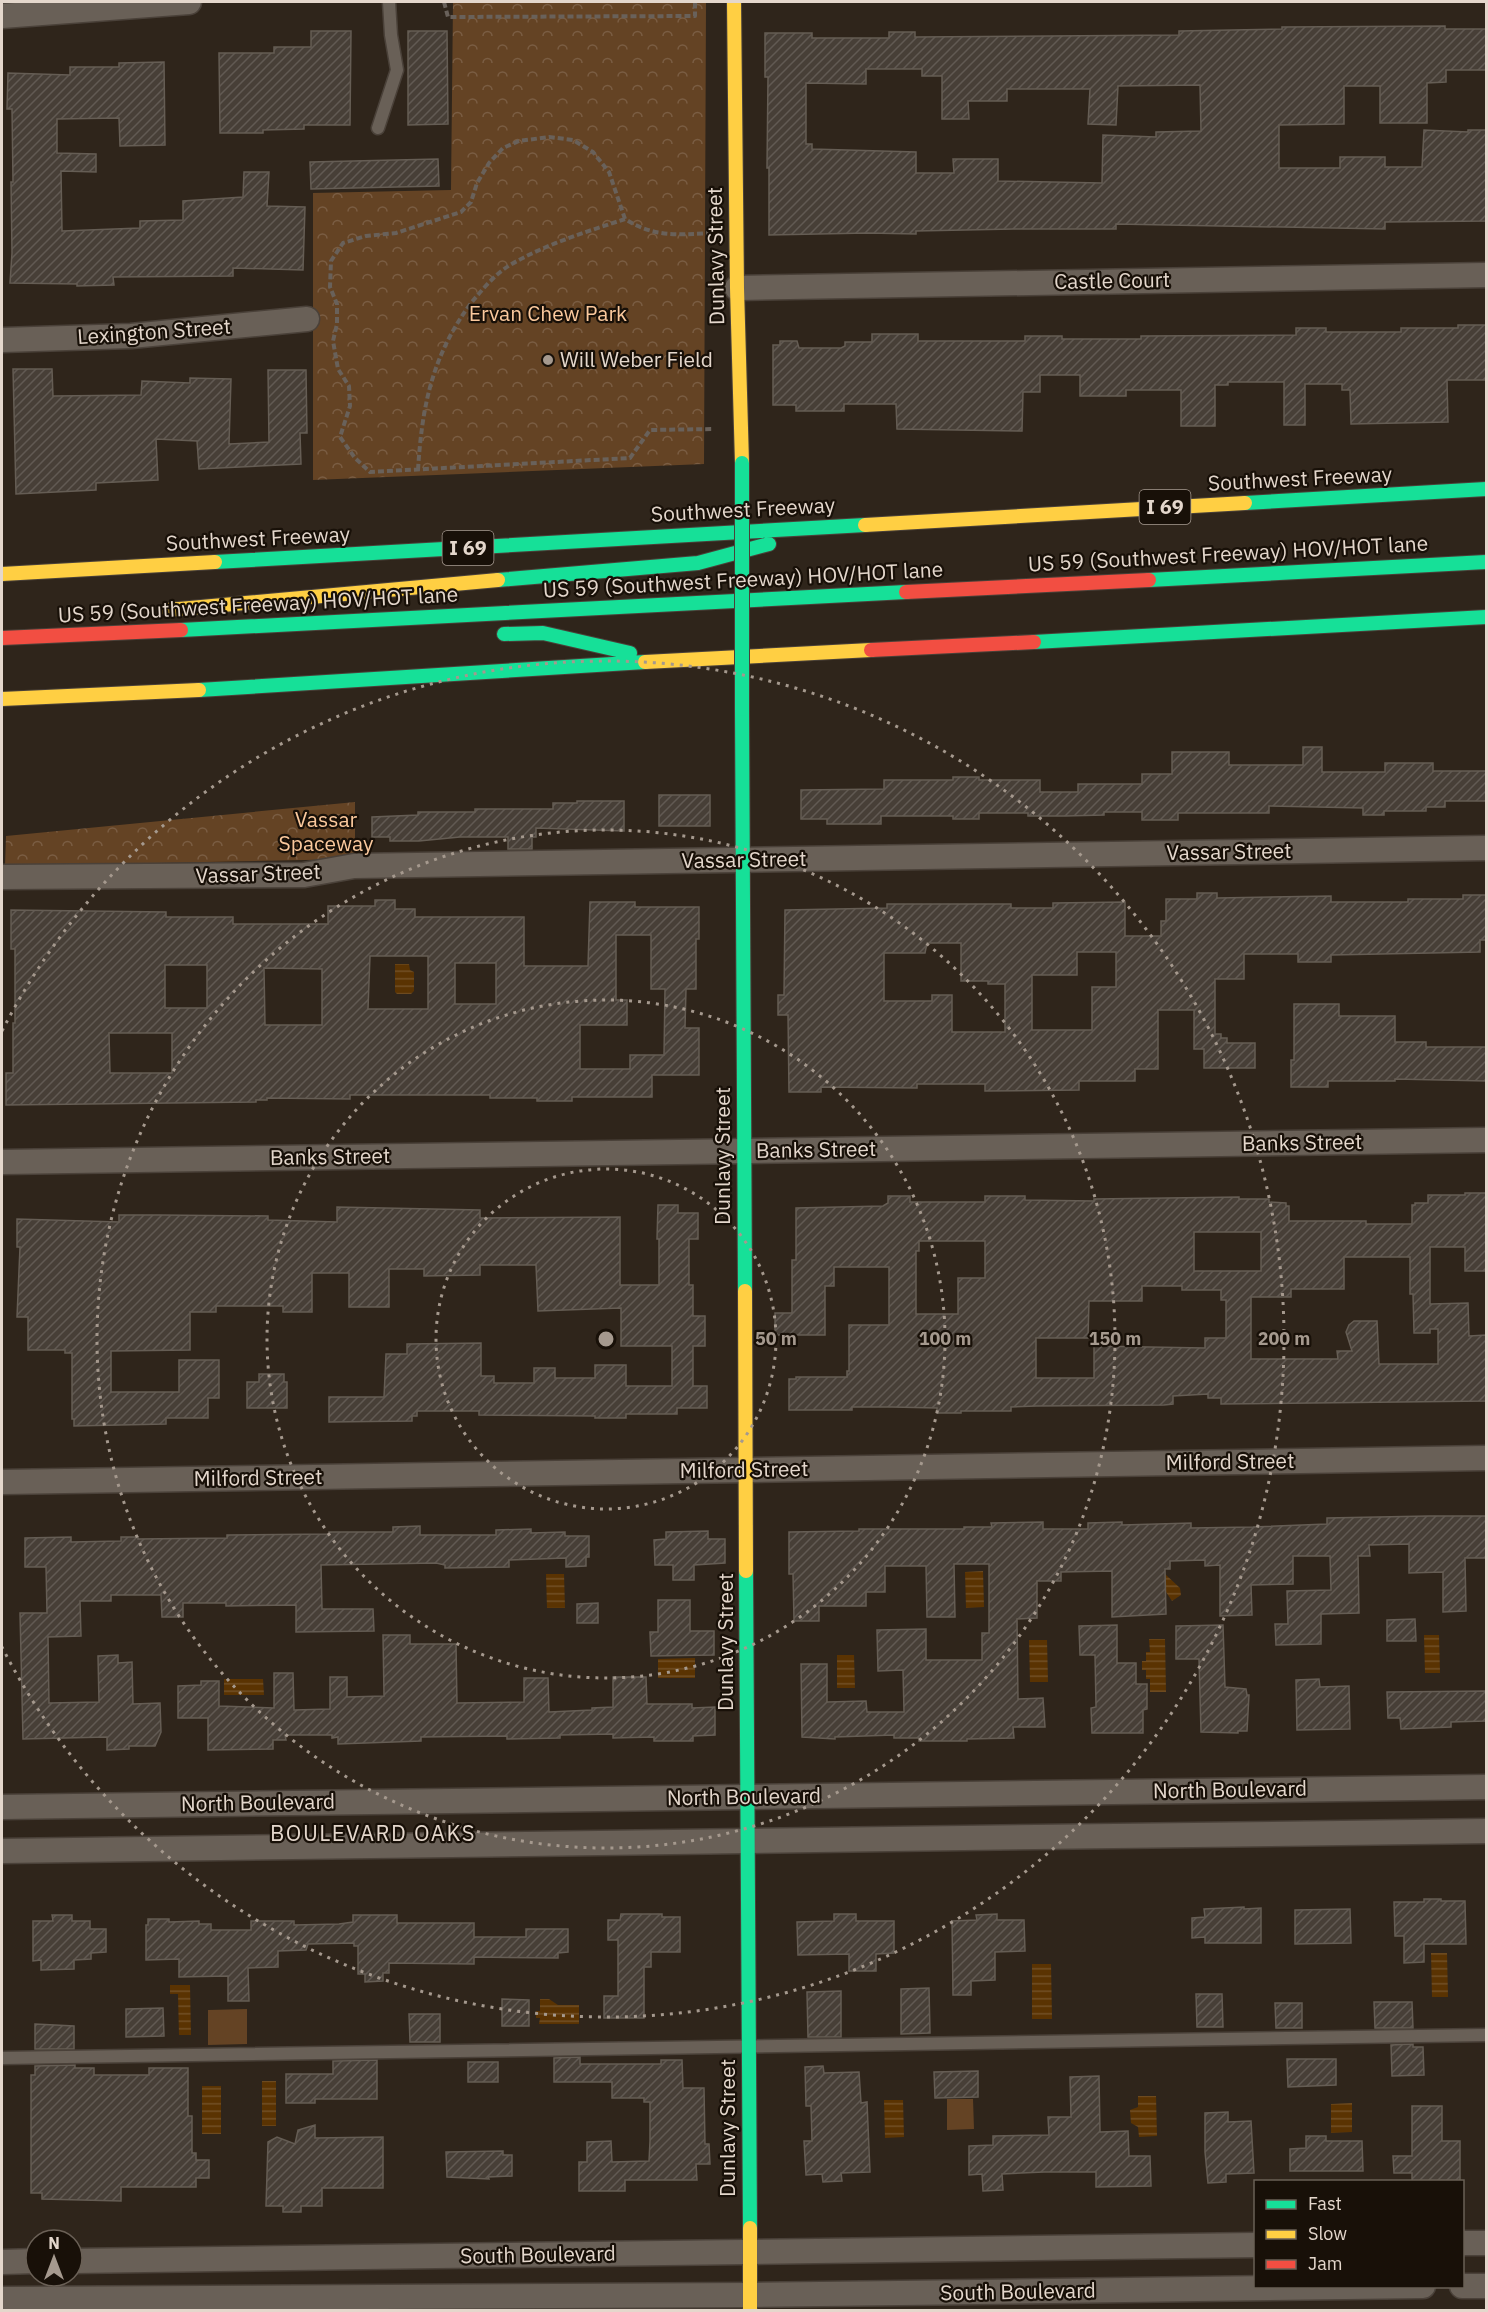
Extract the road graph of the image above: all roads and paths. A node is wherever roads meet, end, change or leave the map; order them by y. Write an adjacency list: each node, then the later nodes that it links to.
1 (189, 2): 6 (street)
2 (389, 2): 7 (lane)
3 (444, 2): 4 (path)
4 (695, 2)
5 (734, 2): 9 (main road, Dunlavy Street)
6 (2, 16)
7 (378, 128)
8 (625, 219): 9 (path); 15 (path); 15 (path)
9 (737, 232): 11 (main road, Dunlavy Street)
10 (1486, 275): 11 (street, Castle Court)
11 (737, 288): 14 (main road, Dunlavy Street)
12 (307, 319): 13 (street, Lexington Street)
13 (2, 340)
14 (741, 429): 15 (path); 31 (main road, Dunlavy Street, bridge)
15 (417, 470)
16 (1486, 489): 17 (main road, Southwest Freeway / I 69)
17 (843, 525): 19 (main road, Southwest Freeway / I 69); 20 (main road)
18 (1486, 562): 25 (main road, US 59 (Southwest Freeway) HOV/HOT lane)
19 (2, 574)
20 (153, 612)
21 (1486, 617): 28 (main road)
22 (60, 621): 23 (main road)
23 (2, 627)
24 (495, 634): 28 (main road)
25 (2, 638)
26 (255, 640): 27 (main road)
27 (2, 644)
28 (663, 661): 29 (main road)
29 (2, 699)
30 (1486, 848): 31 (street, Vassar Street)
31 (743, 860): 32 (street, Vassar Street); 34 (main road, Dunlavy Street)
32 (2, 877)
33 (1486, 1140): 34 (street, Banks Street)
34 (744, 1151): 35 (street, Banks Street); 37 (main road, Dunlavy Street)
35 (2, 1162)
36 (1486, 1458): 37 (street, Milford Street)
37 (746, 1470): 38 (street, Milford Street); 40 (main road, Dunlavy Street)
38 (2, 1482)
39 (1486, 1787): 40 (street, North Boulevard)
40 (747, 1797): 41 (street, North Boulevard); 43 (main road, Dunlavy Street)
41 (2, 1807)
42 (1486, 1831): 43 (street, North Boulevard)
43 (747, 1841): 44 (street, North Boulevard); 46 (main road, Dunlavy Street)
44 (2, 1851)
45 (1486, 2034): 46 (lane)
46 (748, 2045): 47 (lane); 51 (main road, Dunlavy Street)
47 (2, 2058)
48 (1486, 2242): 49 (street)
49 (1464, 2243)
50 (1254, 2246): 51 (street, South Boulevard)
51 (749, 2252): 53 (street, South Boulevard); 59 (main road, Dunlavy Street)
52 (24, 2261): 54 (street)
53 (84, 2261)
54 (2, 2262)
55 (1464, 2286): 56 (street)
56 (1486, 2286)
57 (1345, 2288): 59 (street, South Boulevard)
58 (2, 2299): 59 (street, South Boulevard)
59 (750, 2303)

